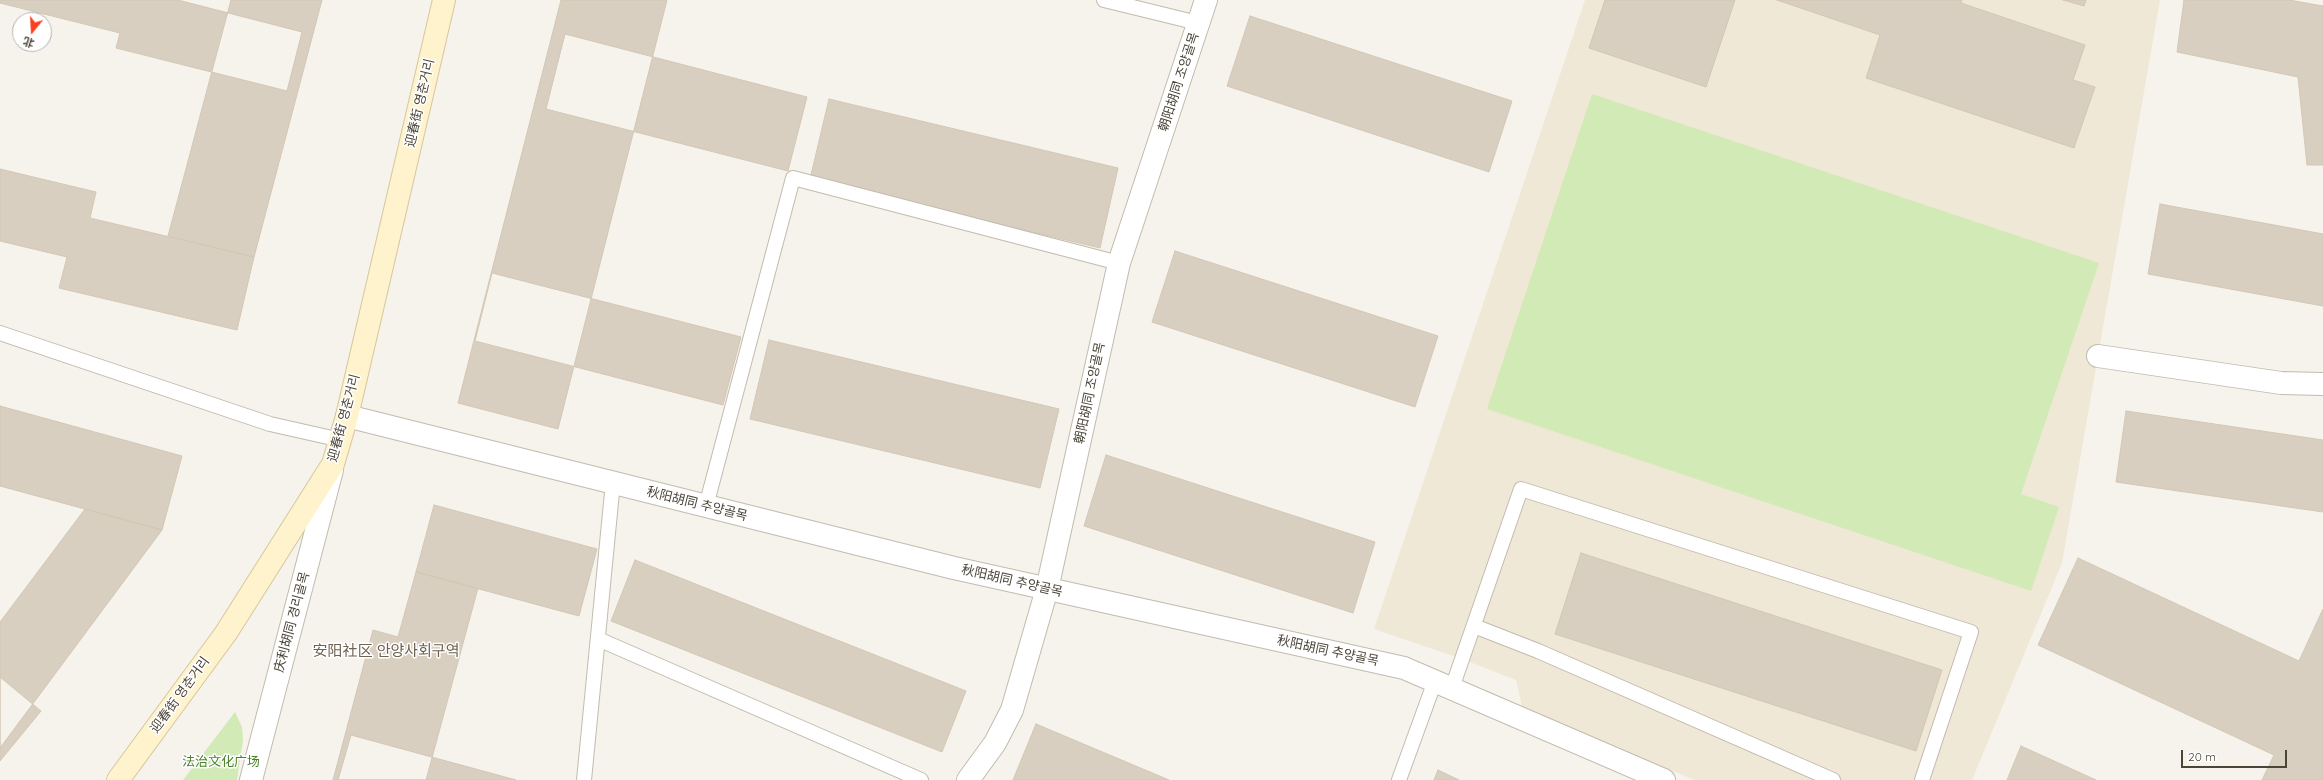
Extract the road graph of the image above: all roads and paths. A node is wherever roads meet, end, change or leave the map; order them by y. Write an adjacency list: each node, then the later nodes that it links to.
1 (444, 0): 9 (street, 迎春街 영춘거리)
2 (1104, 0): 4 (lane)
3 (1206, 0): 4 (street, 朝阳胡同 조양골목)
4 (1198, 23): 5 (street, 朝阳胡同 조양골목)
5 (1119, 263): 13 (lane); 14 (street, 朝阳胡同 조양골목)
6 (0, 333): 10 (lane)
7 (2098, 356): 8 (street)
8 (2323, 384)
9 (347, 416): 10 (street, 迎春街 영춘거리); 12 (street, 秋阳胡同 추양골목)
10 (341, 440): 11 (street, 迎春街 영춘거리)
11 (333, 464): 18 (street, 迎春街 영춘거리); 19 (street, 庆利胡同 경리골목)
12 (613, 482): 13 (street, 秋阳胡同 추양골목); 16 (lane)
13 (706, 506): 14 (street, 秋阳胡同 추양골목)
14 (1047, 589): 17 (street, 秋阳胡同 추양골목); 22 (street, 朝阳胡同 조양골목)
15 (1474, 626): 17 (lane); 25 (lane); 26 (lane)
16 (598, 639): 20 (lane); 21 (lane)
17 (1444, 684): 23 (lane); 24 (street, 秋阳胡同 추양골목)
18 (118, 780)
19 (251, 780)
20 (584, 780)
21 (921, 780)
22 (968, 780)
23 (1399, 780)
24 (1664, 780)
25 (1833, 780)
26 (1922, 780)

